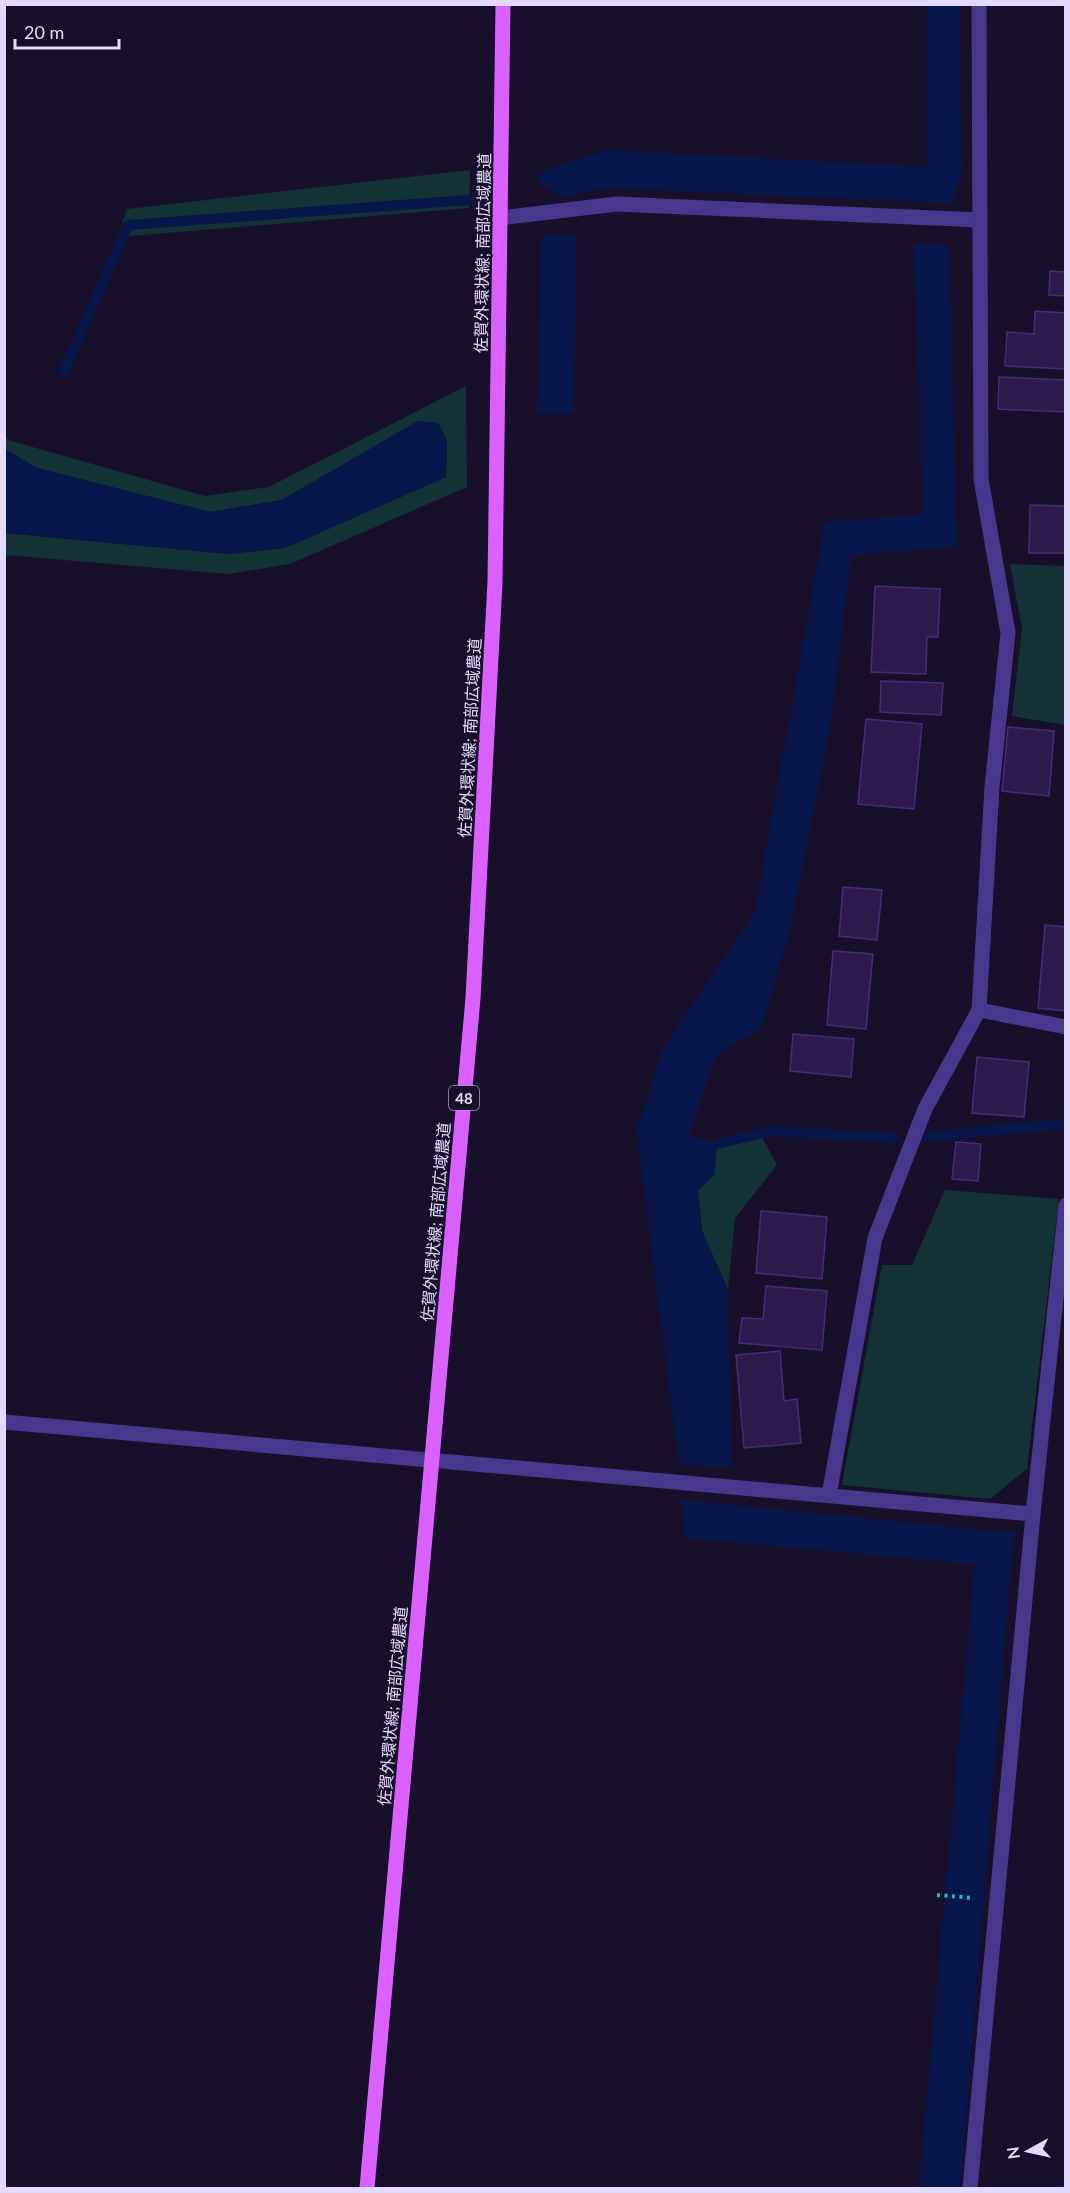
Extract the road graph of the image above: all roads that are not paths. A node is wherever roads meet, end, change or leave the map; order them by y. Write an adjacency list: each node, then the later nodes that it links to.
1 (503, 4): 3 (main road, 佐賀外環状線; 南部広域農道 / 48)
2 (979, 4): 4 (street)
3 (500, 218): 4 (street); 9 (main road, 佐賀外環状線; 南部広域農道 / 48)
4 (980, 220): 5 (street)
5 (979, 1010): 6 (street); 10 (street)
6 (1065, 1027)
7 (1065, 1205): 11 (street)
8 (4, 1422): 9 (street)
9 (432, 1461): 10 (street); 12 (main road, 佐賀外環状線; 南部広域農道 / 48)
10 (829, 1495): 11 (street)
11 (1033, 1514): 13 (street)
12 (367, 2188)
13 (970, 2188)

